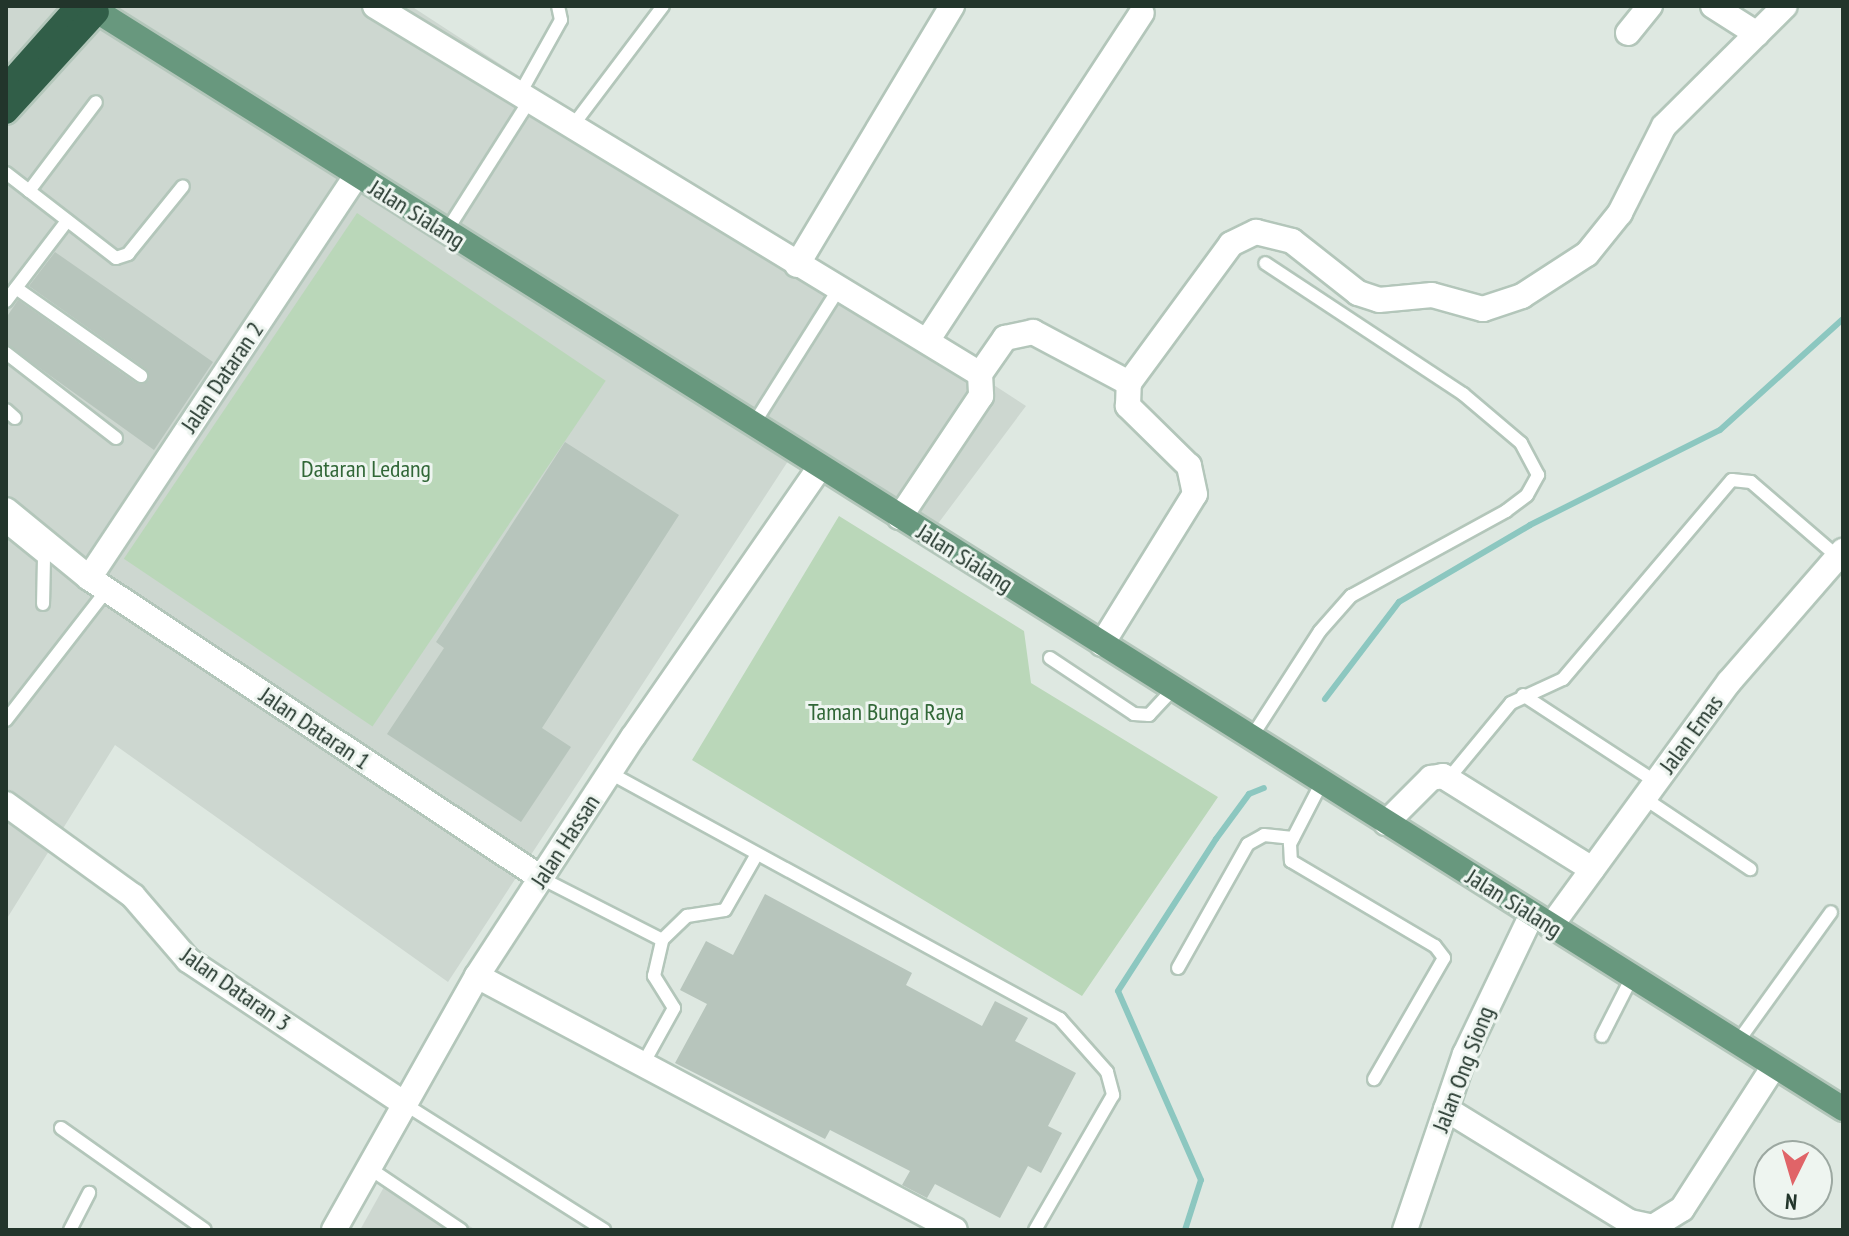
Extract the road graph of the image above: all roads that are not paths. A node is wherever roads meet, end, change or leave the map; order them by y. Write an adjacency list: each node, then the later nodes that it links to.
1 (375, 6): 13 (street)
2 (558, 6): 13 (lane)
3 (663, 6): 16 (lane)
4 (952, 6): 24 (street)
5 (1650, 6): 10 (street)
6 (1713, 6): 11 (street)
7 (1785, 6): 11 (street)
8 (91, 7): 12 (highway); 15 (highway); 18 (main road, Jalan Sialang)
9 (1142, 13): 28 (street)
10 (1628, 33)
11 (1757, 34): 32 (street)
12 (6, 87)
13 (523, 100): 16 (street); 22 (lane)
14 (96, 102): 20 (lane)
15 (6, 112)
16 (570, 128): 24 (street)
17 (6, 173): 20 (lane)
18 (356, 176): 22 (main road, Jalan Sialang); 40 (street, Jalan Dataran 2)
19 (183, 186): 21 (lane)
20 (29, 191): 21 (lane)
21 (67, 221): 25 (lane)
22 (446, 232): 33 (main road, Jalan Sialang)
23 (1265, 263): 47 (lane)
24 (797, 265): 26 (street)
25 (16, 288): 27 (lane); 31 (lane)
26 (838, 290): 28 (street); 33 (lane)
27 (6, 301)
28 (927, 341): 30 (street)
29 (6, 353): 34 (lane)
30 (980, 374): 32 (street); 37 (street)
31 (141, 376)
32 (1129, 383): 42 (street)
33 (753, 425): 35 (main road, Jalan Sialang)
34 (116, 438)
35 (820, 467): 37 (main road, Jalan Sialang); 48 (street, Jalan Hassan)
36 (6, 510): 40 (street, Jalan Dataran 1)
37 (900, 517): 42 (main road, Jalan Sialang)
38 (6, 527): 41 (lane)
39 (1840, 554): 45 (lane); 51 (street, Jalan Emas)
40 (98, 584): 46 (lane); 58 (street, Jalan Dataran 1)
41 (43, 604)
42 (1102, 644): 44 (main road, Jalan Sialang)
43 (1050, 658): 44 (lane)
44 (1173, 689): 47 (main road, Jalan Sialang)
45 (1523, 695): 49 (lane); 51 (lane)
46 (6, 720)
47 (1251, 738): 50 (main road, Jalan Sialang)
48 (610, 773): 55 (lane); 58 (street, Jalan Hassan)
49 (1449, 778): 53 (street); 56 (street)
50 (1322, 782): 53 (main road, Jalan Sialang); 54 (lane)
51 (1650, 790): 56 (street, Jalan Emas); 57 (lane)
52 (6, 804): 70 (street, Jalan Dataran 3)
53 (1386, 823): 60 (main road, Jalan Sialang)
54 (1293, 838): 62 (lane); 69 (lane)
55 (757, 854): 61 (lane); 83 (lane)
56 (1592, 869): 60 (street, Jalan Emas)
57 (1750, 869)
58 (541, 878): 61 (lane); 63 (street, Jalan Hassan)
59 (1831, 912): 66 (lane)
60 (1541, 920): 64 (main road, Jalan Sialang); 71 (street, Jalan Ong Siong)
61 (662, 940): 67 (lane)
62 (1178, 968)
63 (477, 976): 67 (street); 70 (street, Jalan Hassan)
64 (1632, 977): 65 (lane); 66 (main road, Jalan Sialang)
65 (1602, 1036)
66 (1737, 1043): 68 (main road, Jalan Sialang)
67 (643, 1064): 82 (street)
68 (1774, 1066): 72 (main road, Jalan Sialang); 76 (street)
69 (1374, 1079)
70 (403, 1103): 74 (street, Jalan Hassan); 81 (lane)
71 (1446, 1109): 76 (street); 84 (street, Jalan Ong Siong)
72 (1843, 1109)
73 (61, 1128): 78 (lane)
74 (369, 1168): 79 (street, Jalan Hassan); 80 (lane)
75 (89, 1193): 77 (lane)
76 (1615, 1223)
77 (70, 1230)
78 (205, 1230)
79 (334, 1230)
80 (461, 1230)
81 (604, 1230)
82 (955, 1230)
83 (1035, 1230)
84 (1405, 1230)

